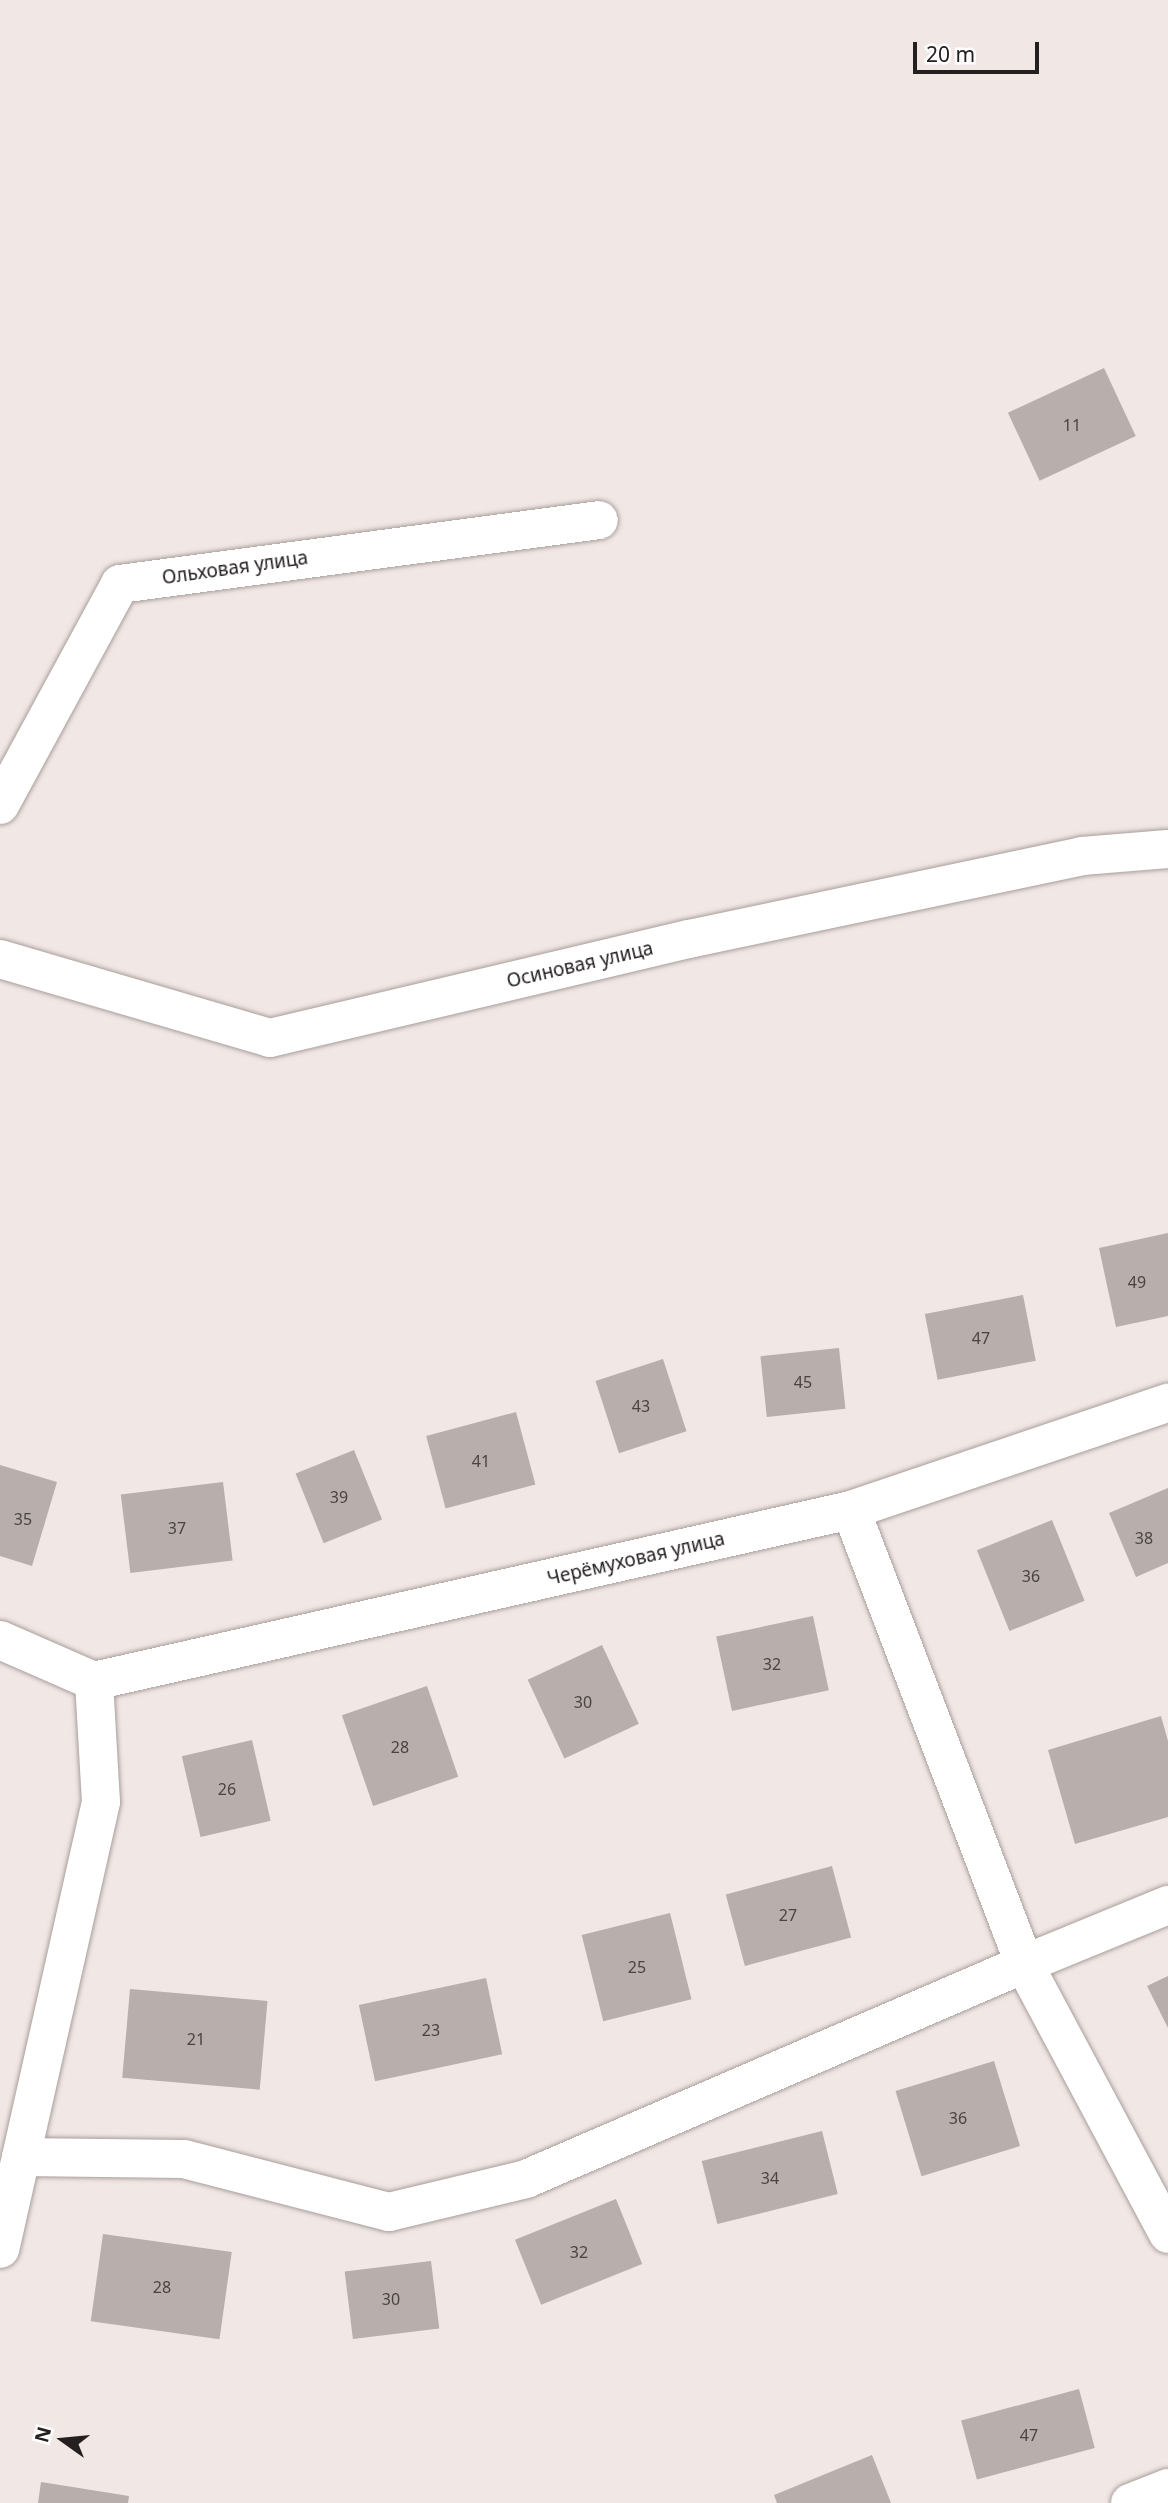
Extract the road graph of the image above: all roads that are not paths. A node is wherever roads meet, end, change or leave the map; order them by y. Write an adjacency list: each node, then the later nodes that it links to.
1 (599, 520): 2 (street, Ольховая улица)
2 (0, 805)
3 (1168, 849): 4 (street, Осиновая улица)
4 (0, 958)
5 (1168, 1402): 6 (street, Черёмуховая улица)
6 (851, 1510): 8 (street, Черёмуховая улица); 10 (street)
7 (0, 1640): 8 (street)
8 (94, 1681): 11 (street)
9 (1168, 1905): 10 (street)
10 (1024, 1964): 11 (street); 12 (street)
11 (21, 2157): 13 (street)
12 (1168, 2234)
13 (0, 2249)
14 (1168, 2488): 15 (street)
15 (1130, 2503)

